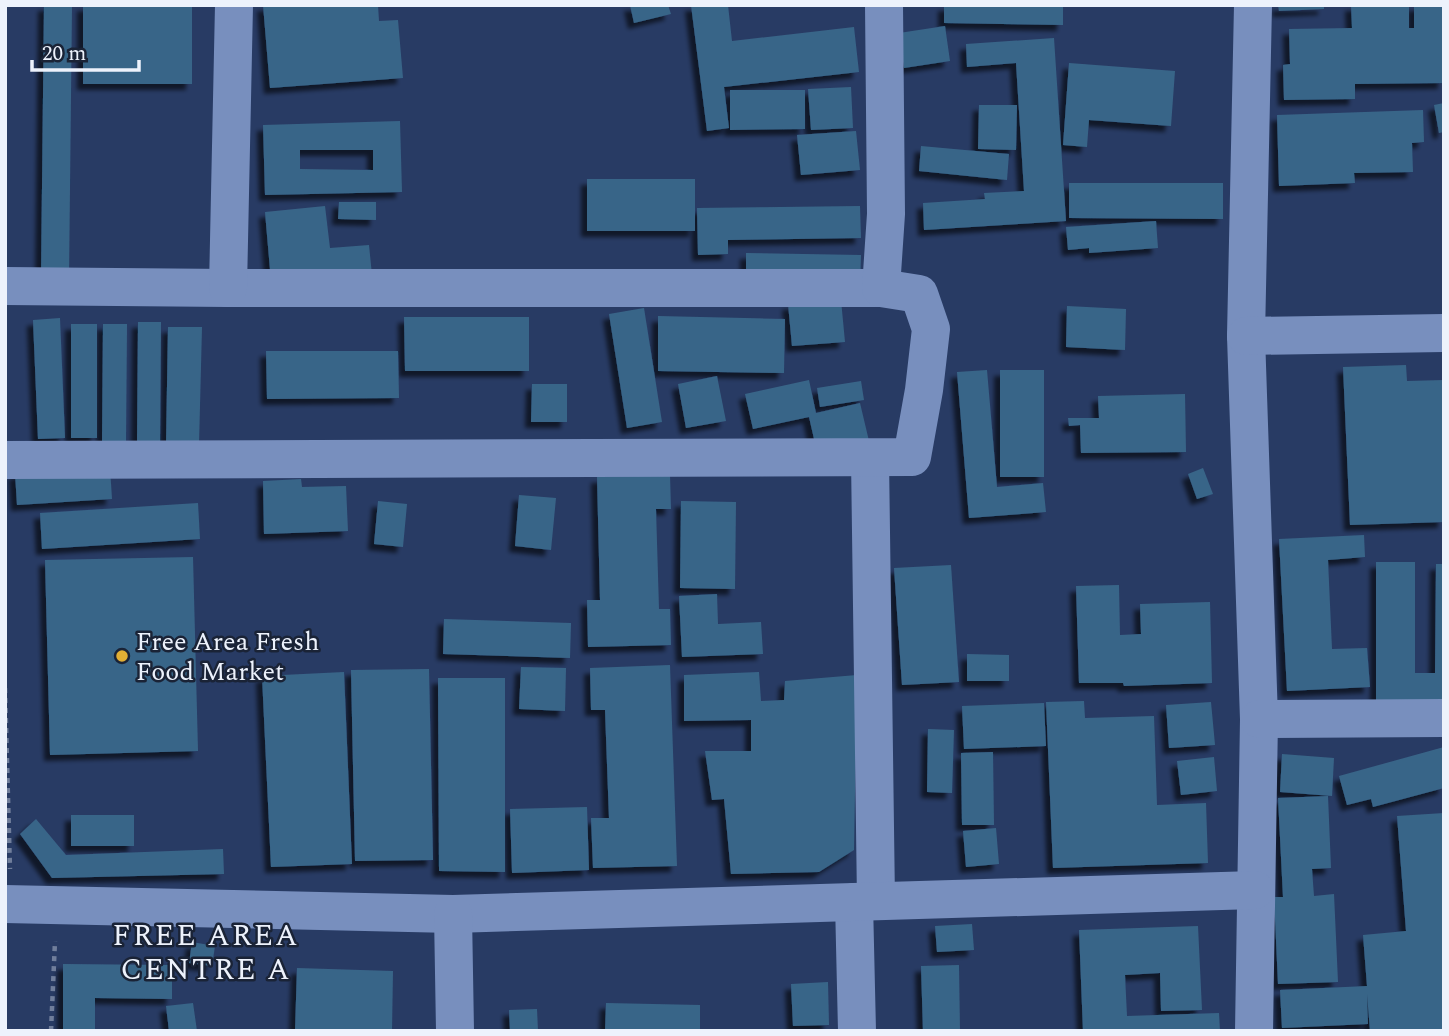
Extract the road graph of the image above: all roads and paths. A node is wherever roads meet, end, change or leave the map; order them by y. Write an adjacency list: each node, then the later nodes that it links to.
1 (234, 5): 5 (street)
2 (884, 5): 6 (street)
3 (1253, 5): 8 (street)
4 (5, 286): 5 (street)
5 (228, 288): 6 (street)
6 (881, 288): 9 (street)
7 (1444, 333): 8 (street)
8 (1246, 336): 13 (street)
9 (870, 458): 10 (street); 15 (street)
10 (5, 460)
11 (5, 688): 16 (path)
12 (1444, 718): 13 (street)
13 (1259, 719): 14 (street)
14 (1255, 890): 15 (street); 22 (street)
15 (865, 901): 18 (street); 21 (street)
16 (8, 905): 17 (street)
17 (56, 905): 18 (street); 19 (path)
18 (453, 914): 20 (street)
19 (51, 1031)
20 (455, 1031)
21 (857, 1031)
22 (1254, 1031)

